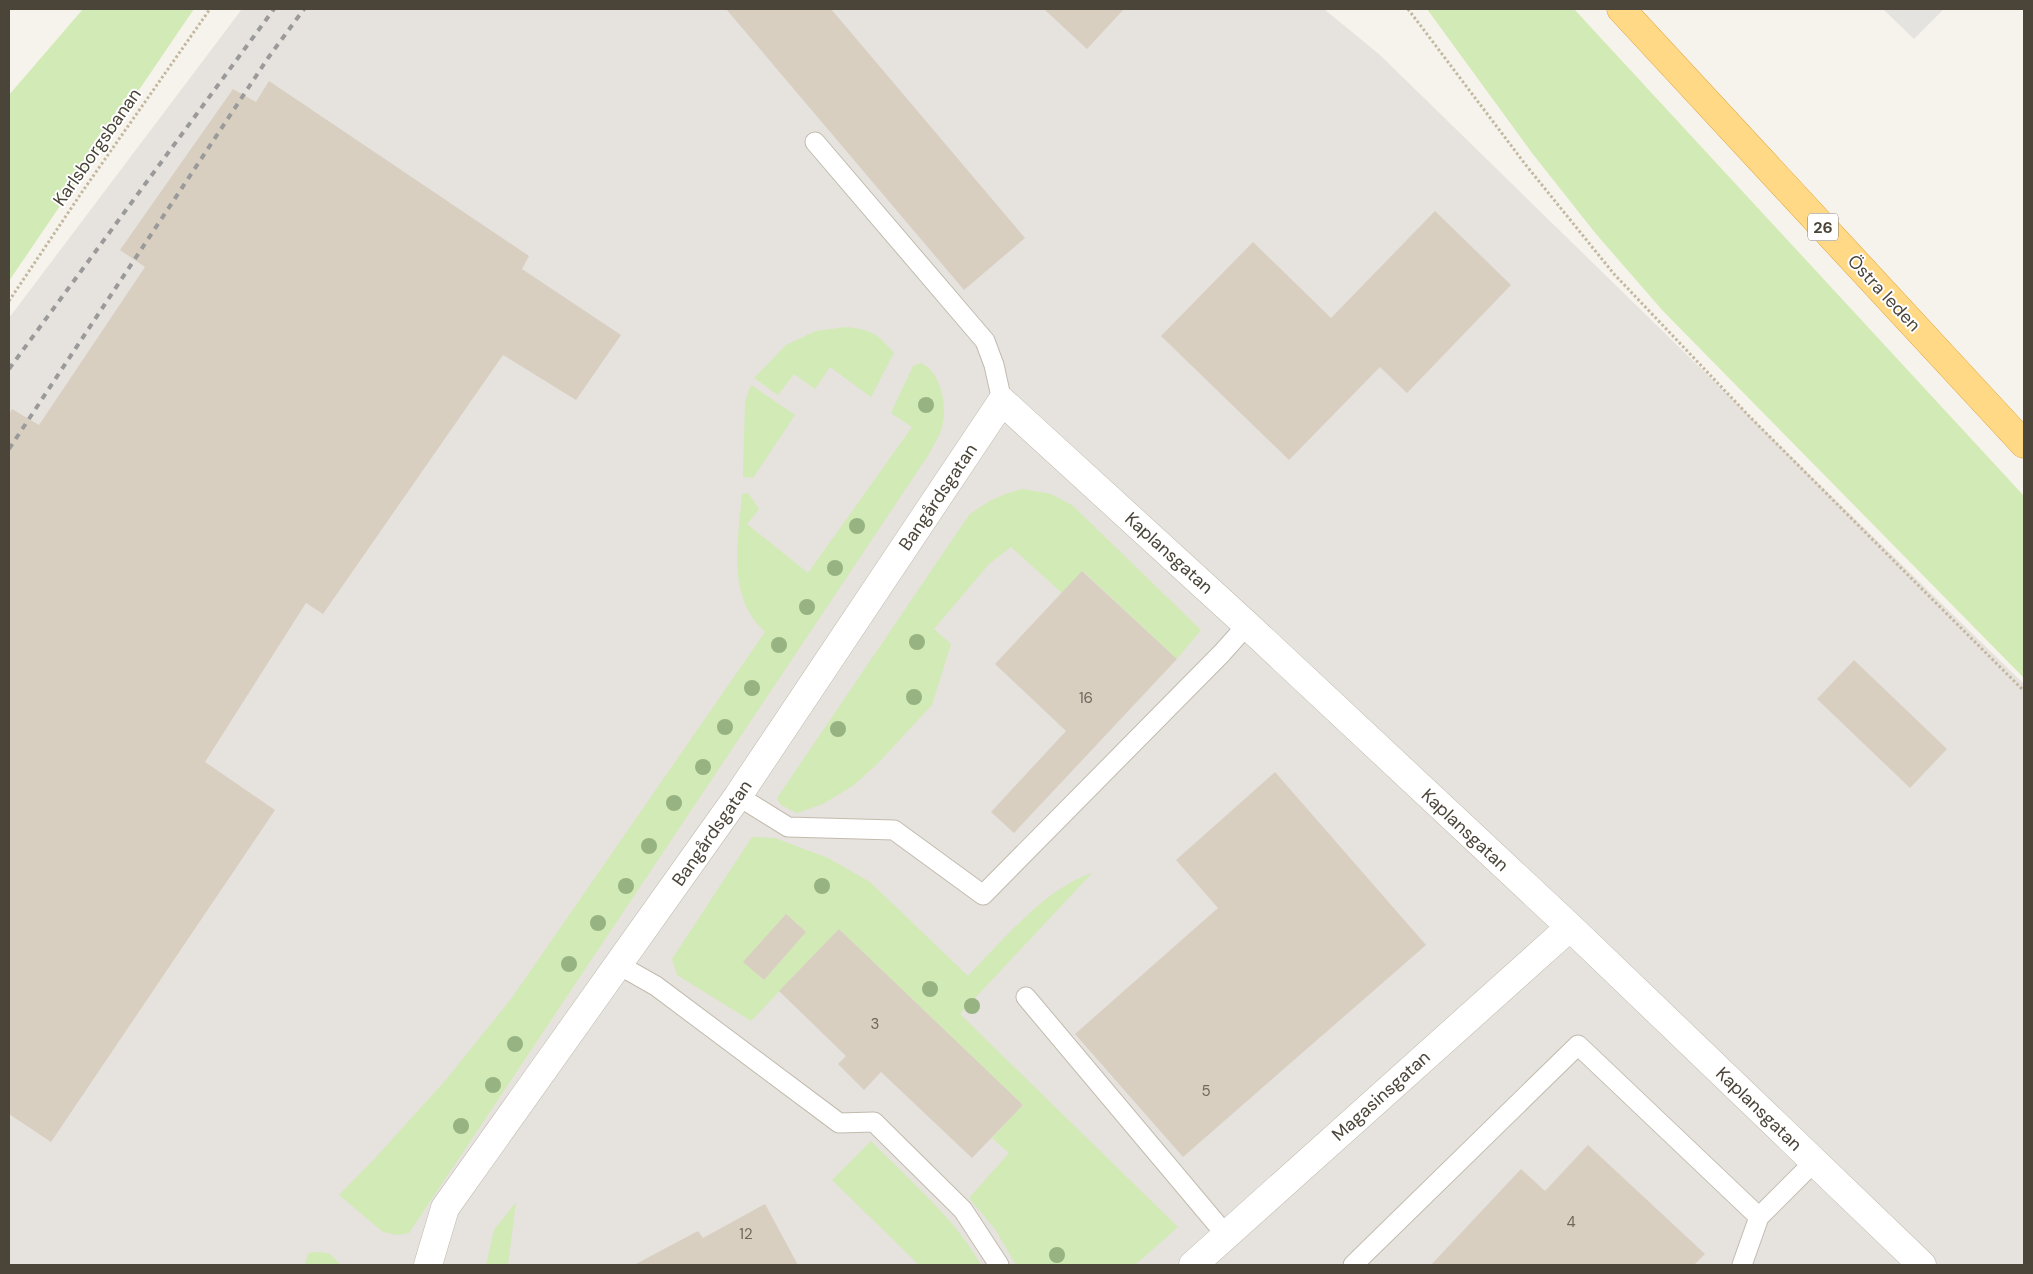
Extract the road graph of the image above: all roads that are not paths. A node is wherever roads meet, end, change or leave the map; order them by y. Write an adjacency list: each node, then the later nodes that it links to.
1 (1621, 9): 4 (highway, Östra leden / 26)
2 (815, 142): 3 (lane)
3 (1002, 401): 5 (street, Kaplansgatan); 6 (street, Bangårdsgatan)
4 (2024, 444)
5 (1247, 625): 6 (lane); 7 (street, Kaplansgatan)
6 (738, 796): 8 (street, Bangårdsgatan)
7 (1570, 927): 10 (street, Kaplansgatan); 12 (street, Magasinsgatan)
8 (619, 964): 13 (street, Bangårdsgatan); 14 (lane)
9 (1026, 997): 12 (lane)
10 (1814, 1162): 11 (lane); 18 (street, Kaplansgatan)
11 (1759, 1217): 16 (lane); 17 (lane)
12 (1226, 1235): 15 (street, Magasinsgatan)
13 (428, 1265)
14 (999, 1265)
15 (1193, 1265)
16 (1353, 1265)
17 (1742, 1265)
18 (1922, 1265)

